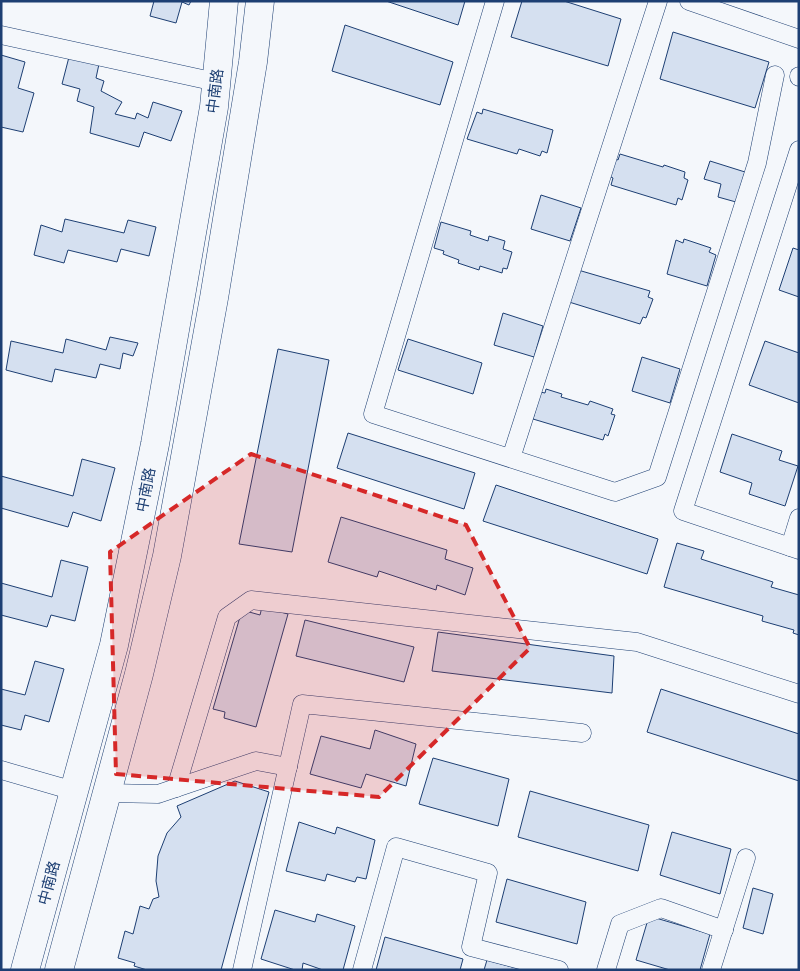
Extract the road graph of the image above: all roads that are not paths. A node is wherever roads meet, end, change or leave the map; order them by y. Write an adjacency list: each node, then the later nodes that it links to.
1 (224, 1): 9 (main road, 中南路)
2 (260, 1): 20 (main road)
3 (494, 1): 11 (street)
4 (658, 1): 11 (street)
5 (689, 1): 7 (street)
6 (1, 35): 9 (street)
7 (799, 39)
8 (775, 76): 11 (street)
9 (216, 82): 19 (main road, 中南路)
10 (799, 150): 13 (street)
11 (511, 458)
12 (799, 518): 13 (street)
13 (794, 548)
14 (799, 694): 18 (street)
15 (582, 733): 16 (street)
16 (288, 767): 18 (street); 25 (street)
17 (1, 770): 19 (street)
18 (176, 788): 20 (street)
19 (74, 791): 23 (main road, 中南路)
20 (107, 794): 24 (main road)
21 (746, 858): 22 (street)
22 (724, 930): 28 (street); 29 (street)
23 (25, 970)
24 (59, 970)
25 (242, 970)
26 (362, 970): 27 (street)
27 (559, 970)
28 (606, 970)
29 (711, 970)

